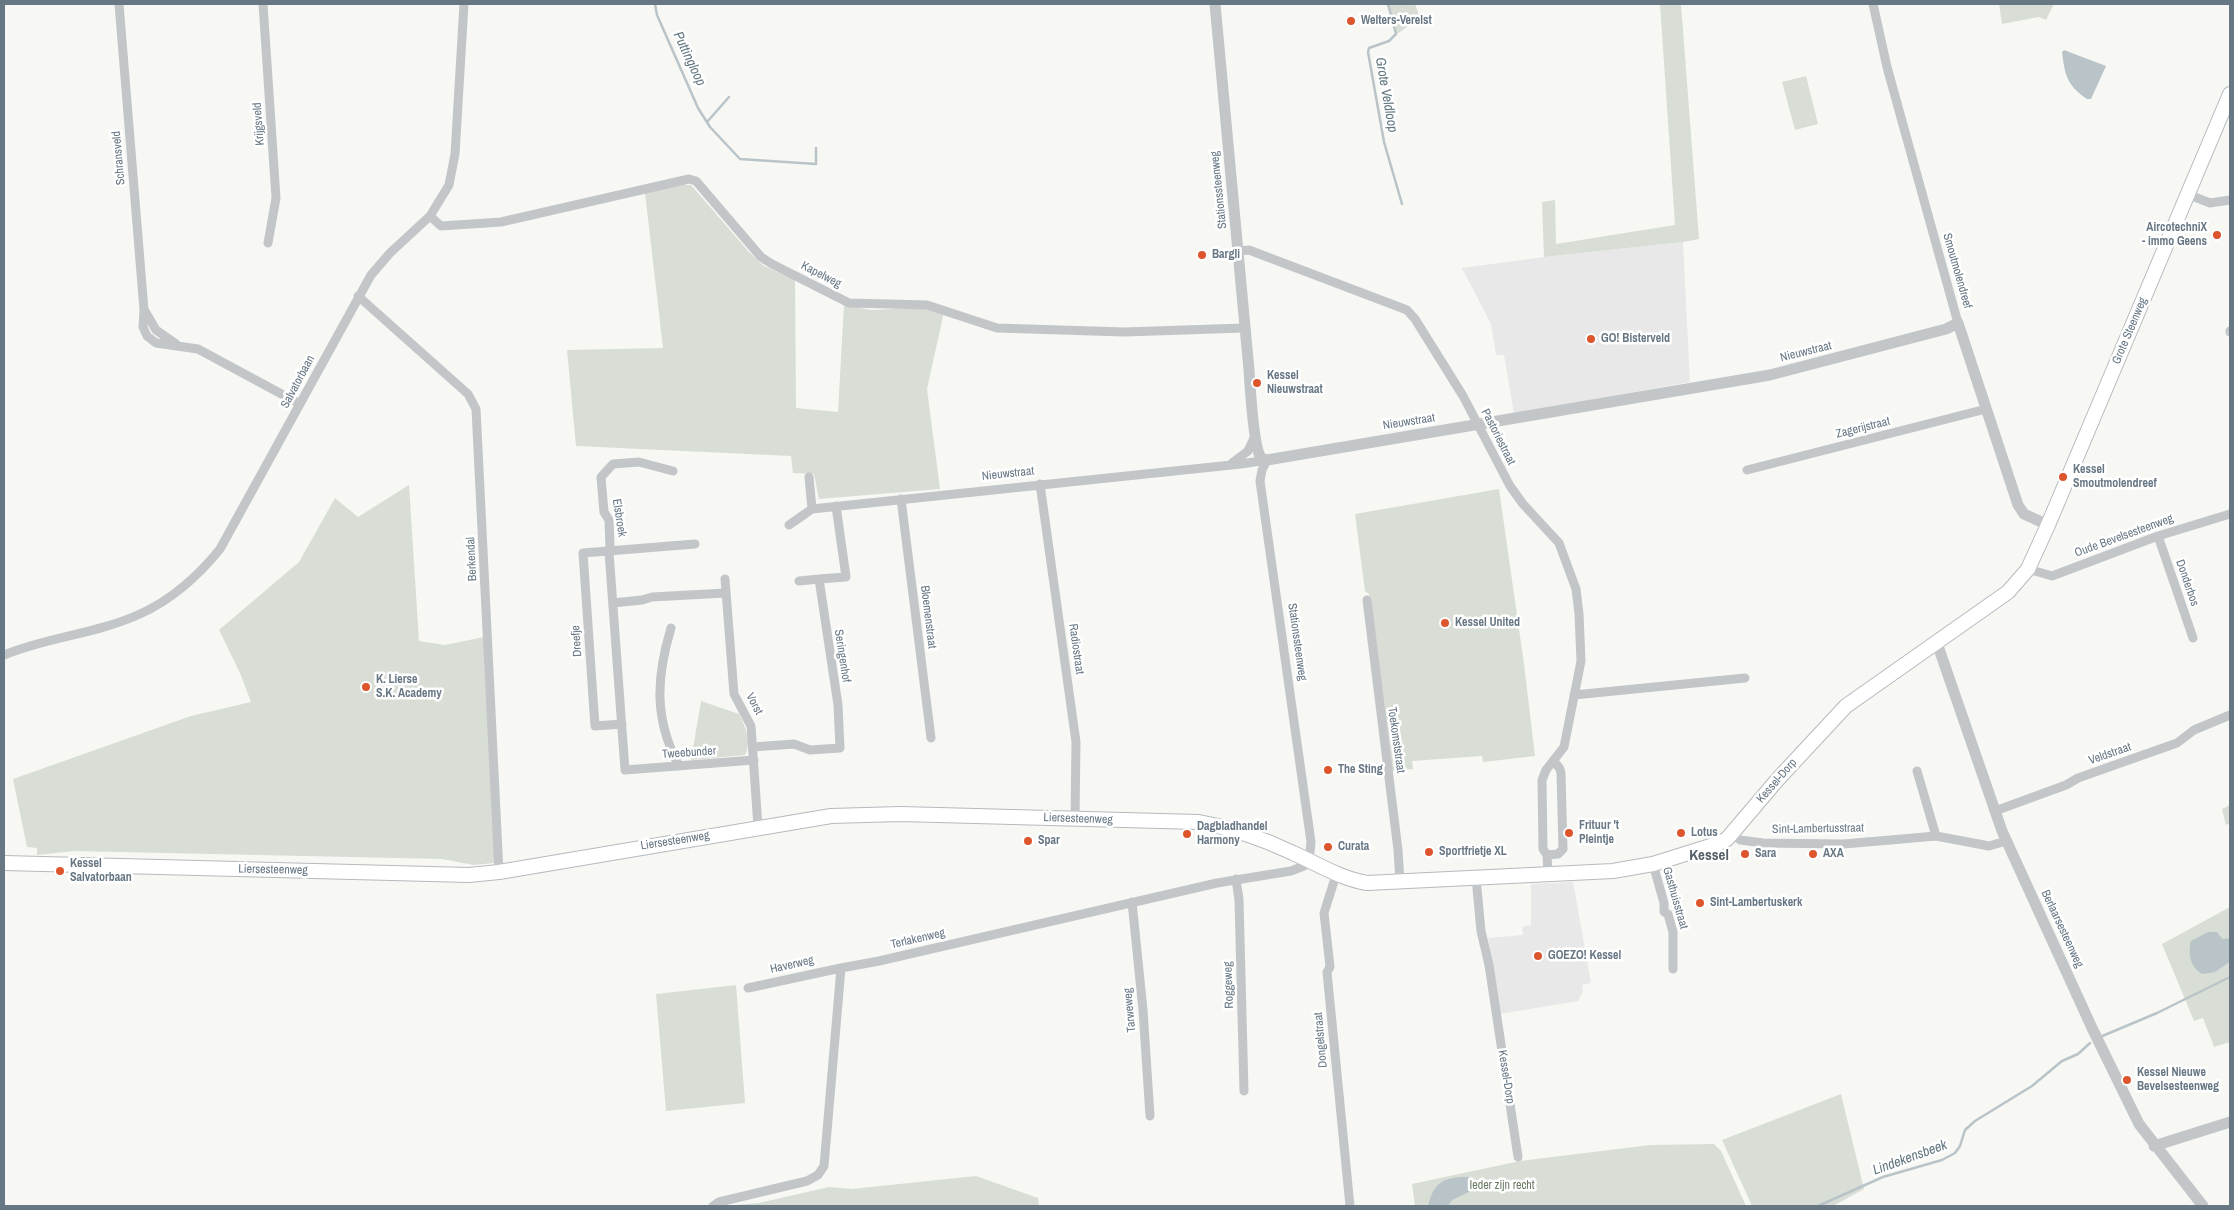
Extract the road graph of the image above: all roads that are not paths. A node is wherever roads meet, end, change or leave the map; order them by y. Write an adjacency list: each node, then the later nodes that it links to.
1 (119, 4): 15 (street, Schransveld)
2 (263, 4): 10 (street, Krijgsveld)
3 (464, 4): 9 (street, Salvatorbaan)
4 (1215, 4): 11 (street, Stationssteenweg)
5 (1873, 4): 13 (street, Smoutmolendreef)
6 (2230, 94): 7 (main road, Grote Steenweg)
7 (2187, 194): 8 (street); 30 (main road, Grote Steenweg)
8 (2230, 200)
9 (430, 216): 12 (street, Salvatorbaan); 14 (street, Kapelweg)
10 (268, 243)
11 (1239, 251): 14 (street, Stationssteenweg); 17 (street, Pastoriestraat)
12 (358, 296): 15 (street, Salvatorbaan); 65 (street, Berkendal)
13 (1958, 324): 16 (street, Smoutmolendreef); 17 (street, Nieuwstraat)
14 (1245, 328): 18 (street, Stationssteenweg)
15 (300, 404): 44 (street, Salvatorbaan)
16 (1986, 409): 21 (street, Zagerijstraat); 30 (street, Smoutmolendreef)
17 (1478, 424): 19 (street, Nieuwstraat); 46 (street, Pastoriestraat)
18 (1256, 434): 19 (street, Stationssteenweg); 20 (street)
19 (1267, 460): 20 (street, Nieuwstraat); 62 (street, Stationssteenweg)
20 (1228, 464): 24 (street, Nieuwstraat)
21 (1747, 470)
22 (674, 471): 33 (street, Elsbroek)
23 (808, 477): 27 (street)
24 (1040, 484): 25 (street, Nieuwstraat); 56 (street, Radiostraat)
25 (900, 499): 26 (street, Nieuwstraat); 49 (street, Bloemenstraat)
26 (836, 506): 27 (street); 36 (street)
27 (812, 508): 29 (street)
28 (2230, 514): 31 (street, Oude Bevelsesteenweg)
29 (788, 525)
30 (2048, 525): 34 (main road, Grote Steenweg)
31 (2158, 536): 34 (street, Oude Bevelsesteenweg); 42 (street, Donderbos)
32 (694, 544): 33 (street, Dreefje)
33 (609, 552): 40 (street); 48 (street, Dreefje)
34 (2028, 568): 43 (main road, Kessel-Dorp)
35 (725, 579): 38 (street, Vorst)
36 (819, 579): 37 (street); 50 (street, Seringenhof)
37 (799, 581)
38 (726, 593): 40 (street); 50 (street, Vorst)
39 (1367, 600): 70 (street, Toekomststraat)
40 (612, 603): 48 (street)
41 (671, 628): 53 (street)
42 (2193, 638)
43 (1937, 643): 55 (street, Berlaarsesteenweg); 58 (main road, Kessel-Dorp)
44 (4, 655)
45 (1745, 678): 46 (street)
46 (1574, 696): 52 (street, Pastoriestraat)
47 (2230, 715): 55 (street, Veldstraat)
48 (622, 724): 53 (street, Tweebunder)
49 (931, 738)
50 (753, 747): 51 (street, Vorst)
51 (754, 760): 53 (street, Tweebunder); 57 (street, Vorst)
52 (1554, 761): 61 (street); 61 (street)
53 (679, 766)
54 (1917, 771): 59 (street)
55 (1995, 811): 60 (street, Berlaarsesteenweg)
56 (1075, 819): 57 (main road, Liersesteenweg); 62 (main road, Liersesteenweg)
57 (758, 827): 65 (main road, Liersesteenweg)
58 (1732, 834): 59 (street, Sint-Lambertusstraat); 64 (main road, Kessel-Dorp)
59 (1936, 836): 60 (street, Sint-Lambertusstraat)
60 (2006, 840): 78 (street, Berlaarsesteenweg)
61 (1548, 855): 67 (street)
62 (1308, 860): 66 (main road, Liersesteenweg); 69 (street, Terlakenweg)
63 (4, 863): 65 (main road, Liersesteenweg)
64 (1653, 864): 67 (main road, Kessel-Dorp); 73 (street, Gasthuisstraat)
65 (499, 872)
66 (1336, 875): 70 (main road, Kessel-Dorp); 81 (street, Dongelstraat)
67 (1548, 875): 68 (main road, Kessel-Dorp)
68 (1476, 878): 70 (main road, Kessel-Dorp); 79 (street, Kessel-Dorp)
69 (1236, 879): 71 (street, Terlakenweg); 75 (street, Roggeweg)
70 (1400, 882)
71 (1132, 902): 72 (street, Terlakenweg); 76 (street, Tarweweg)
72 (842, 968): 74 (street, Haverweg); 80 (street)
73 (1673, 969)
74 (748, 988)
75 (1244, 1091)
76 (1150, 1116)
77 (2230, 1122): 78 (street)
78 (2154, 1146): 82 (street, Berlaarsesteenweg)
79 (1518, 1157)
80 (713, 1206)
81 (1350, 1206)
82 (2202, 1206)

